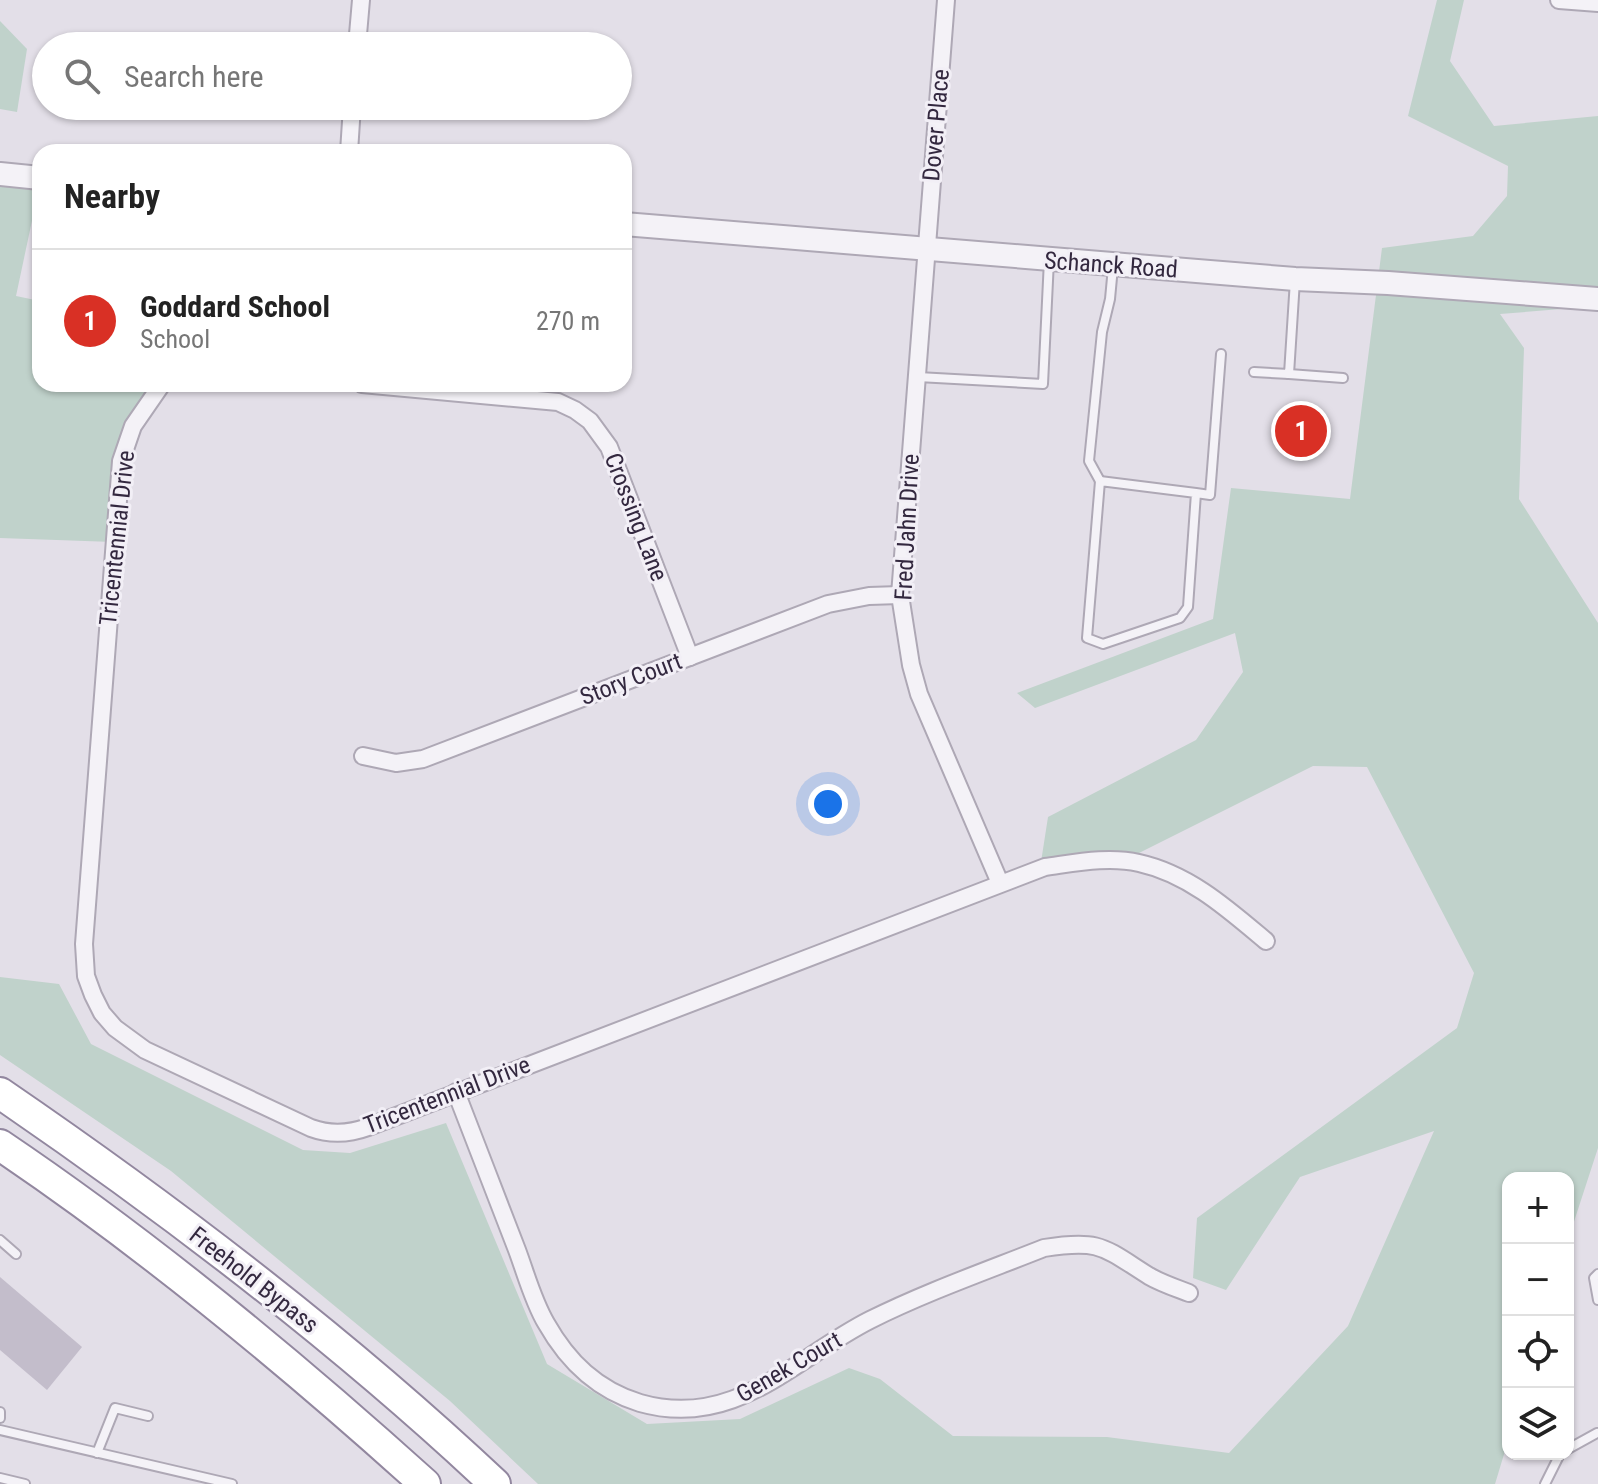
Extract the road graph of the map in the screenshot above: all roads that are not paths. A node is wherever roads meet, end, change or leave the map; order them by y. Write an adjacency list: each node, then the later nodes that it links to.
1 (361, 0): 5 (street)
2 (946, 0): 11 (street, Dover Place)
3 (1559, 0): 4 (street)
4 (1598, 3)
5 (358, 32)
6 (351, 120): 7 (street)
7 (350, 144)
8 (0, 174): 9 (street)
9 (32, 177)
10 (632, 225): 11 (street, Schanck Road)
11 (926, 250): 12 (street, Schanck Road); 19 (street, Fred Jahn Drive)
12 (1049, 260): 13 (street, Schanck Road); 19 (lane)
13 (1113, 265): 14 (street, Schanck Road); 23 (lane)
14 (1295, 279): 15 (street, Schanck Road); 18 (lane)
15 (1598, 299)
16 (1221, 354): 24 (lane)
17 (1254, 372): 18 (lane)
18 (1289, 374): 20 (lane)
19 (917, 377): 25 (street, Fred Jahn Drive)
20 (1343, 378)
21 (156, 392): 30 (street, Tricentennial Drive)
22 (459, 392): 26 (street, Crossing Lane)
23 (1100, 481): 24 (lane); 24 (lane)
24 (1196, 493)
25 (900, 595): 26 (street, Story Court); 28 (street, Fred Jahn Drive)
26 (690, 657): 27 (street, Story Court)
27 (363, 756)
28 (1000, 883): 29 (street, Tricentennial Drive); 30 (street, Tricentennial Drive)
29 (1266, 941)
30 (456, 1092): 36 (street, Genek Court)
31 (0, 1093): 50 (highway, Freehold Bypass)
32 (0, 1145): 49 (highway, Freehold Bypass)
33 (0, 1240): 34 (lane)
34 (16, 1254)
35 (1598, 1274): 37 (lane)
36 (1189, 1293)
37 (1598, 1300)
38 (0, 1412): 40 (lane)
39 (148, 1416): 44 (lane)
40 (0, 1418)
41 (0, 1430): 44 (lane)
42 (1598, 1432): 43 (lane)
43 (1574, 1446)
44 (97, 1453): 48 (lane)
45 (1557, 1460): 51 (lane)
46 (0, 1478): 47 (lane)
47 (25, 1484)
48 (232, 1484)
49 (425, 1484)
50 (495, 1484)
51 (1545, 1484)

